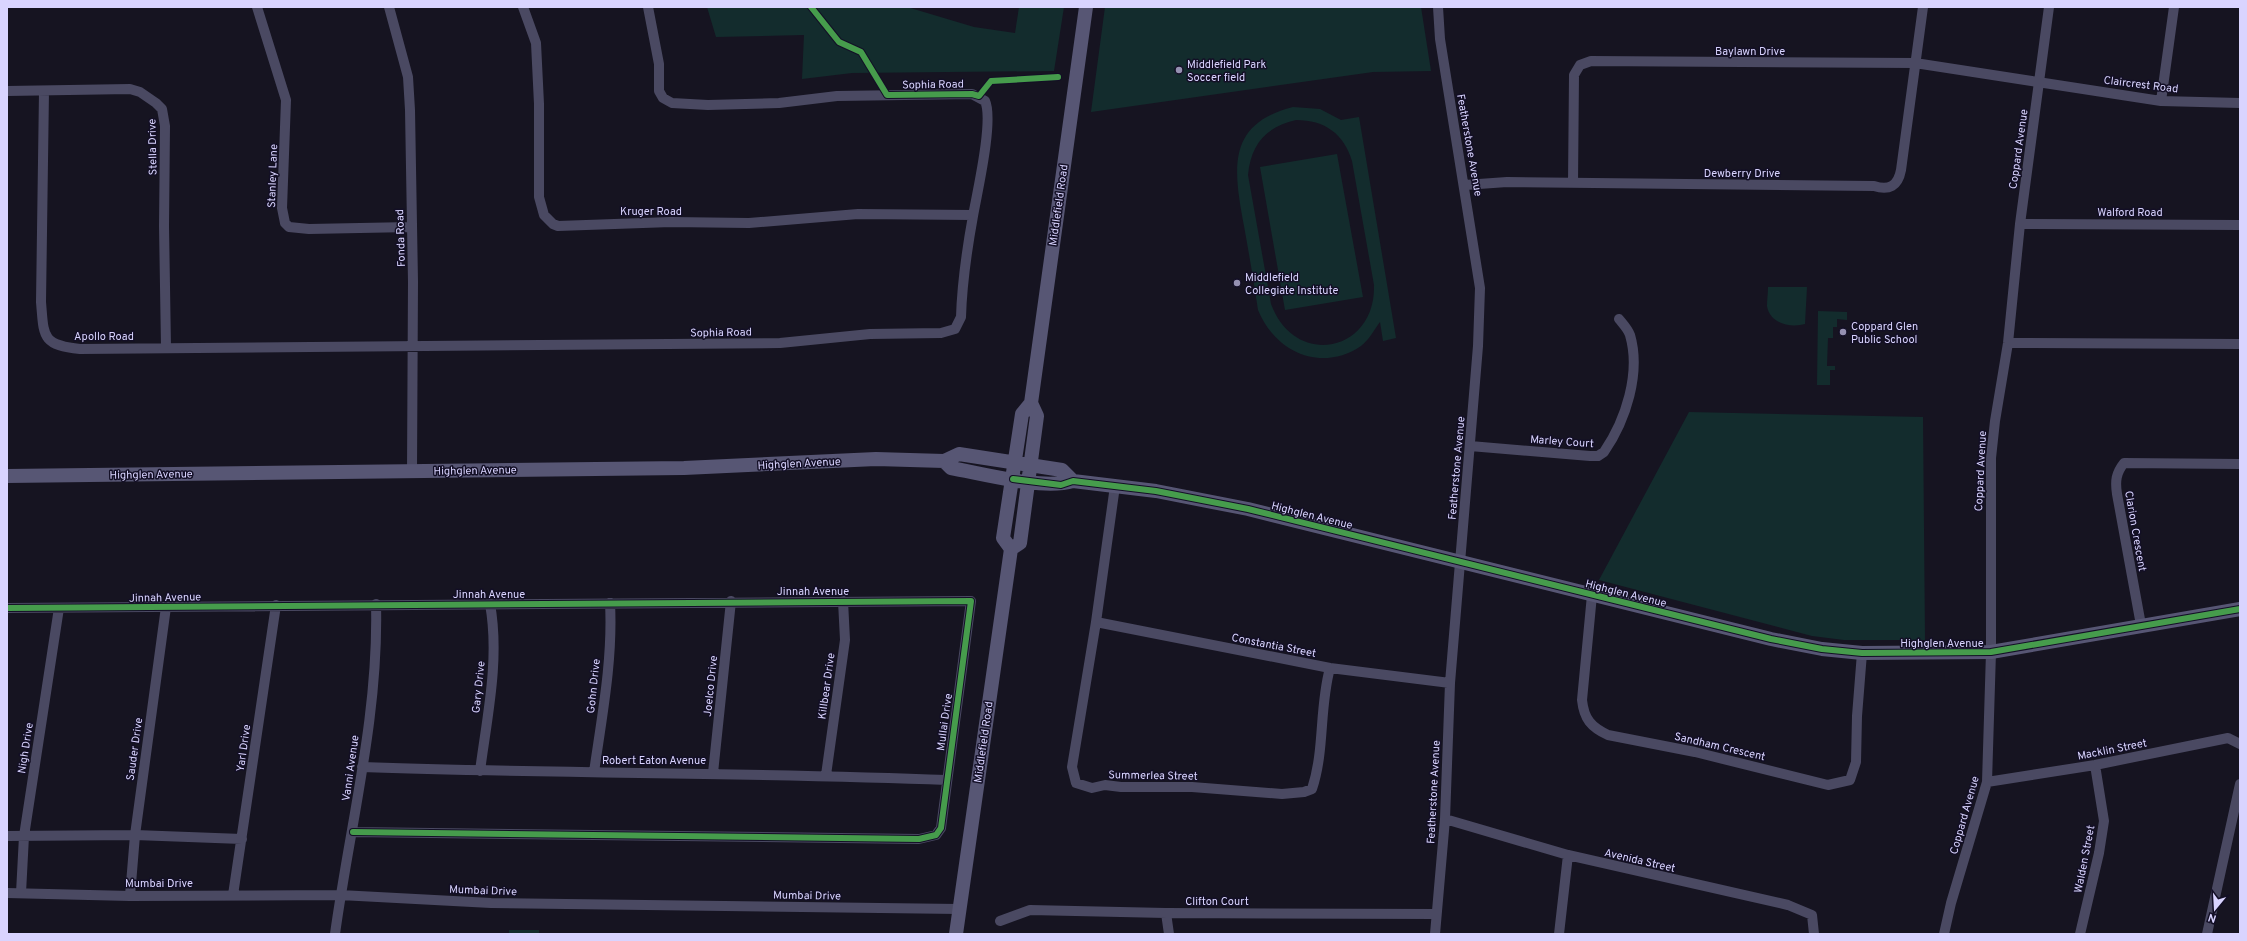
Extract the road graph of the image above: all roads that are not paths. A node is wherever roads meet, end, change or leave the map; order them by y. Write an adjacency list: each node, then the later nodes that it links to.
1 (257, 7): 21 (street, Stanley Lane)
2 (389, 7): 21 (street, Fonda Road)
3 (523, 7): 18 (street, Kruger Road)
4 (648, 7): 18 (street, Sophia Road)
5 (1086, 7): 27 (street, Middlefield Road)
6 (1438, 7): 17 (street, Featherstone Avenue)
7 (1923, 7): 10 (street)
8 (2049, 7): 11 (street, Coppard Avenue)
9 (2174, 7): 14 (street)
10 (1915, 63): 11 (street, Baylawn Drive); 16 (street, Dewberry Drive); 16 (street, Baylawn Drive)
11 (2039, 82): 14 (street, Claircrest Road); 19 (street, Coppard Avenue)
12 (7, 91): 13 (street, Stella Drive)
13 (44, 91): 26 (street, Stella Drive); 26 (street, Apollo Road)
14 (2161, 101): 15 (street, Claircrest Road)
15 (2240, 103)
16 (1573, 183): 17 (street, Dewberry Drive)
17 (1465, 185): 28 (street, Featherstone Avenue)
18 (973, 215): 25 (street, Sophia Road)
19 (2020, 224): 20 (street, Walford Road); 23 (street, Coppard Avenue)
20 (2240, 225)
21 (411, 227): 25 (street, Fonda Road)
22 (1619, 319): 28 (street, Marley Court)
23 (2008, 343): 24 (street); 55 (street, Coppard Avenue)
24 (2240, 344)
25 (412, 345): 26 (street, Apollo Road); 33 (street, Fonda Road)
26 (166, 347)
27 (1031, 403): 30 (street, Middlefield Road); 31 (street, Middlefield Road)
28 (1470, 446): 40 (street, Featherstone Avenue)
29 (944, 461): 30 (street, Highglen Avenue); 33 (street, Highglen Avenue); 35 (street, Highglen Avenue)
30 (1016, 462): 31 (street, Highglen Avenue); 35 (street, Middlefield Road)
31 (1031, 464): 36 (street, Middlefield Road); 37 (street, Highglen Avenue)
32 (2240, 464): 54 (street, Clarion Crescent)
33 (412, 470): 34 (street, Highglen Avenue)
34 (7, 476)
35 (1013, 479): 36 (street, Highglen Avenue); 39 (street, Middlefield Road)
36 (1028, 481): 37 (street, Highglen Avenue); 39 (street, Middlefield Road)
37 (1074, 481): 38 (street, Highglen Avenue)
38 (1115, 486): 40 (street, Highglen Avenue); 53 (street, Summerlea Street)
39 (1011, 550): 81 (street, Middlefield Road)
40 (1459, 562): 41 (street, Highglen Avenue); 58 (street, Featherstone Avenue)
41 (1592, 595): 56 (street, Highglen Avenue); 56 (street, Sandham Crescent)
42 (843, 601): 43 (street, Jinnah Avenue); 44 (street, Jinnah Avenue); 65 (street, Killbear Drive)
43 (971, 601): 66 (street, Mullai Drive)
44 (731, 602): 45 (street, Jinnah Avenue); 64 (street, Joelco Drive)
45 (610, 603): 48 (street, Jinnah Avenue); 63 (street, Gohn Drive)
46 (276, 604): 47 (street, Jinnah Avenue); 49 (street, Jinnah Avenue); 74 (street, Yarl Drive)
47 (376, 604): 48 (street, Jinnah Avenue); 61 (street, Vanni Avenue)
48 (490, 604): 62 (street, Gary Drive)
49 (166, 607): 51 (street, Jinnah Avenue); 73 (street, Sauder Drive)
50 (7, 608): 51 (street, Jinnah Avenue)
51 (59, 608): 72 (street, Nigh Drive)
52 (2240, 609): 54 (street, Highglen Avenue)
53 (1096, 622): 57 (street, Constantia Street); 57 (street, Summerlea Street)
54 (2141, 625): 55 (street, Highglen Avenue)
55 (1991, 652): 56 (street, Highglen Avenue); 67 (street, Coppard Avenue)
56 (1862, 654)
57 (1330, 668): 58 (street, Constantia Street)
58 (1450, 683): 69 (street, Featherstone Avenue)
59 (2240, 744): 60 (street, Macklin Street)
60 (2095, 765): 67 (street, Macklin Street); 92 (street, Walden Street)
61 (362, 767): 62 (street, Robert Eaton Avenue); 70 (street, Vanni Avenue)
62 (480, 772): 63 (street, Robert Eaton Avenue)
63 (594, 772): 64 (street, Robert Eaton Avenue)
64 (713, 773): 65 (street, Robert Eaton Avenue)
65 (826, 775): 66 (street, Robert Eaton Avenue)
66 (947, 780): 70 (street, Mullai Drive)
67 (1987, 782): 91 (street, Coppard Avenue)
68 (2240, 784): 93 (street)
69 (1445, 819): 75 (street, Avenida Street); 83 (street, Featherstone Avenue)
70 (353, 832): 79 (street, Vanni Avenue)
71 (7, 836): 72 (street)
72 (24, 836): 73 (street); 77 (street, Nigh Drive)
73 (134, 836): 74 (street); 80 (street, Sauder Drive)
74 (242, 839): 78 (street, Yarl Drive)
75 (1568, 855): 89 (street); 90 (street, Avenida Street)
76 (7, 893): 77 (street, Mumbai Drive)
77 (21, 893): 80 (street, Mumbai Drive)
78 (233, 895): 79 (street, Mumbai Drive); 80 (street, Mumbai Drive)
79 (340, 895): 81 (street, Mumbai Drive); 85 (street, Vanni Avenue)
80 (130, 896)
81 (959, 909): 86 (street, Middlefield Road)
82 (1166, 913): 83 (street, Clifton Court); 84 (street, Clifton Court); 87 (street)
83 (1436, 914): 88 (street, Featherstone Avenue)
84 (1000, 921)
85 (335, 934)
86 (956, 934)
87 (1169, 934)
88 (1435, 934)
89 (1559, 934)
90 (1814, 934)
91 (1944, 934)
92 (2080, 934)
93 (2207, 934)

